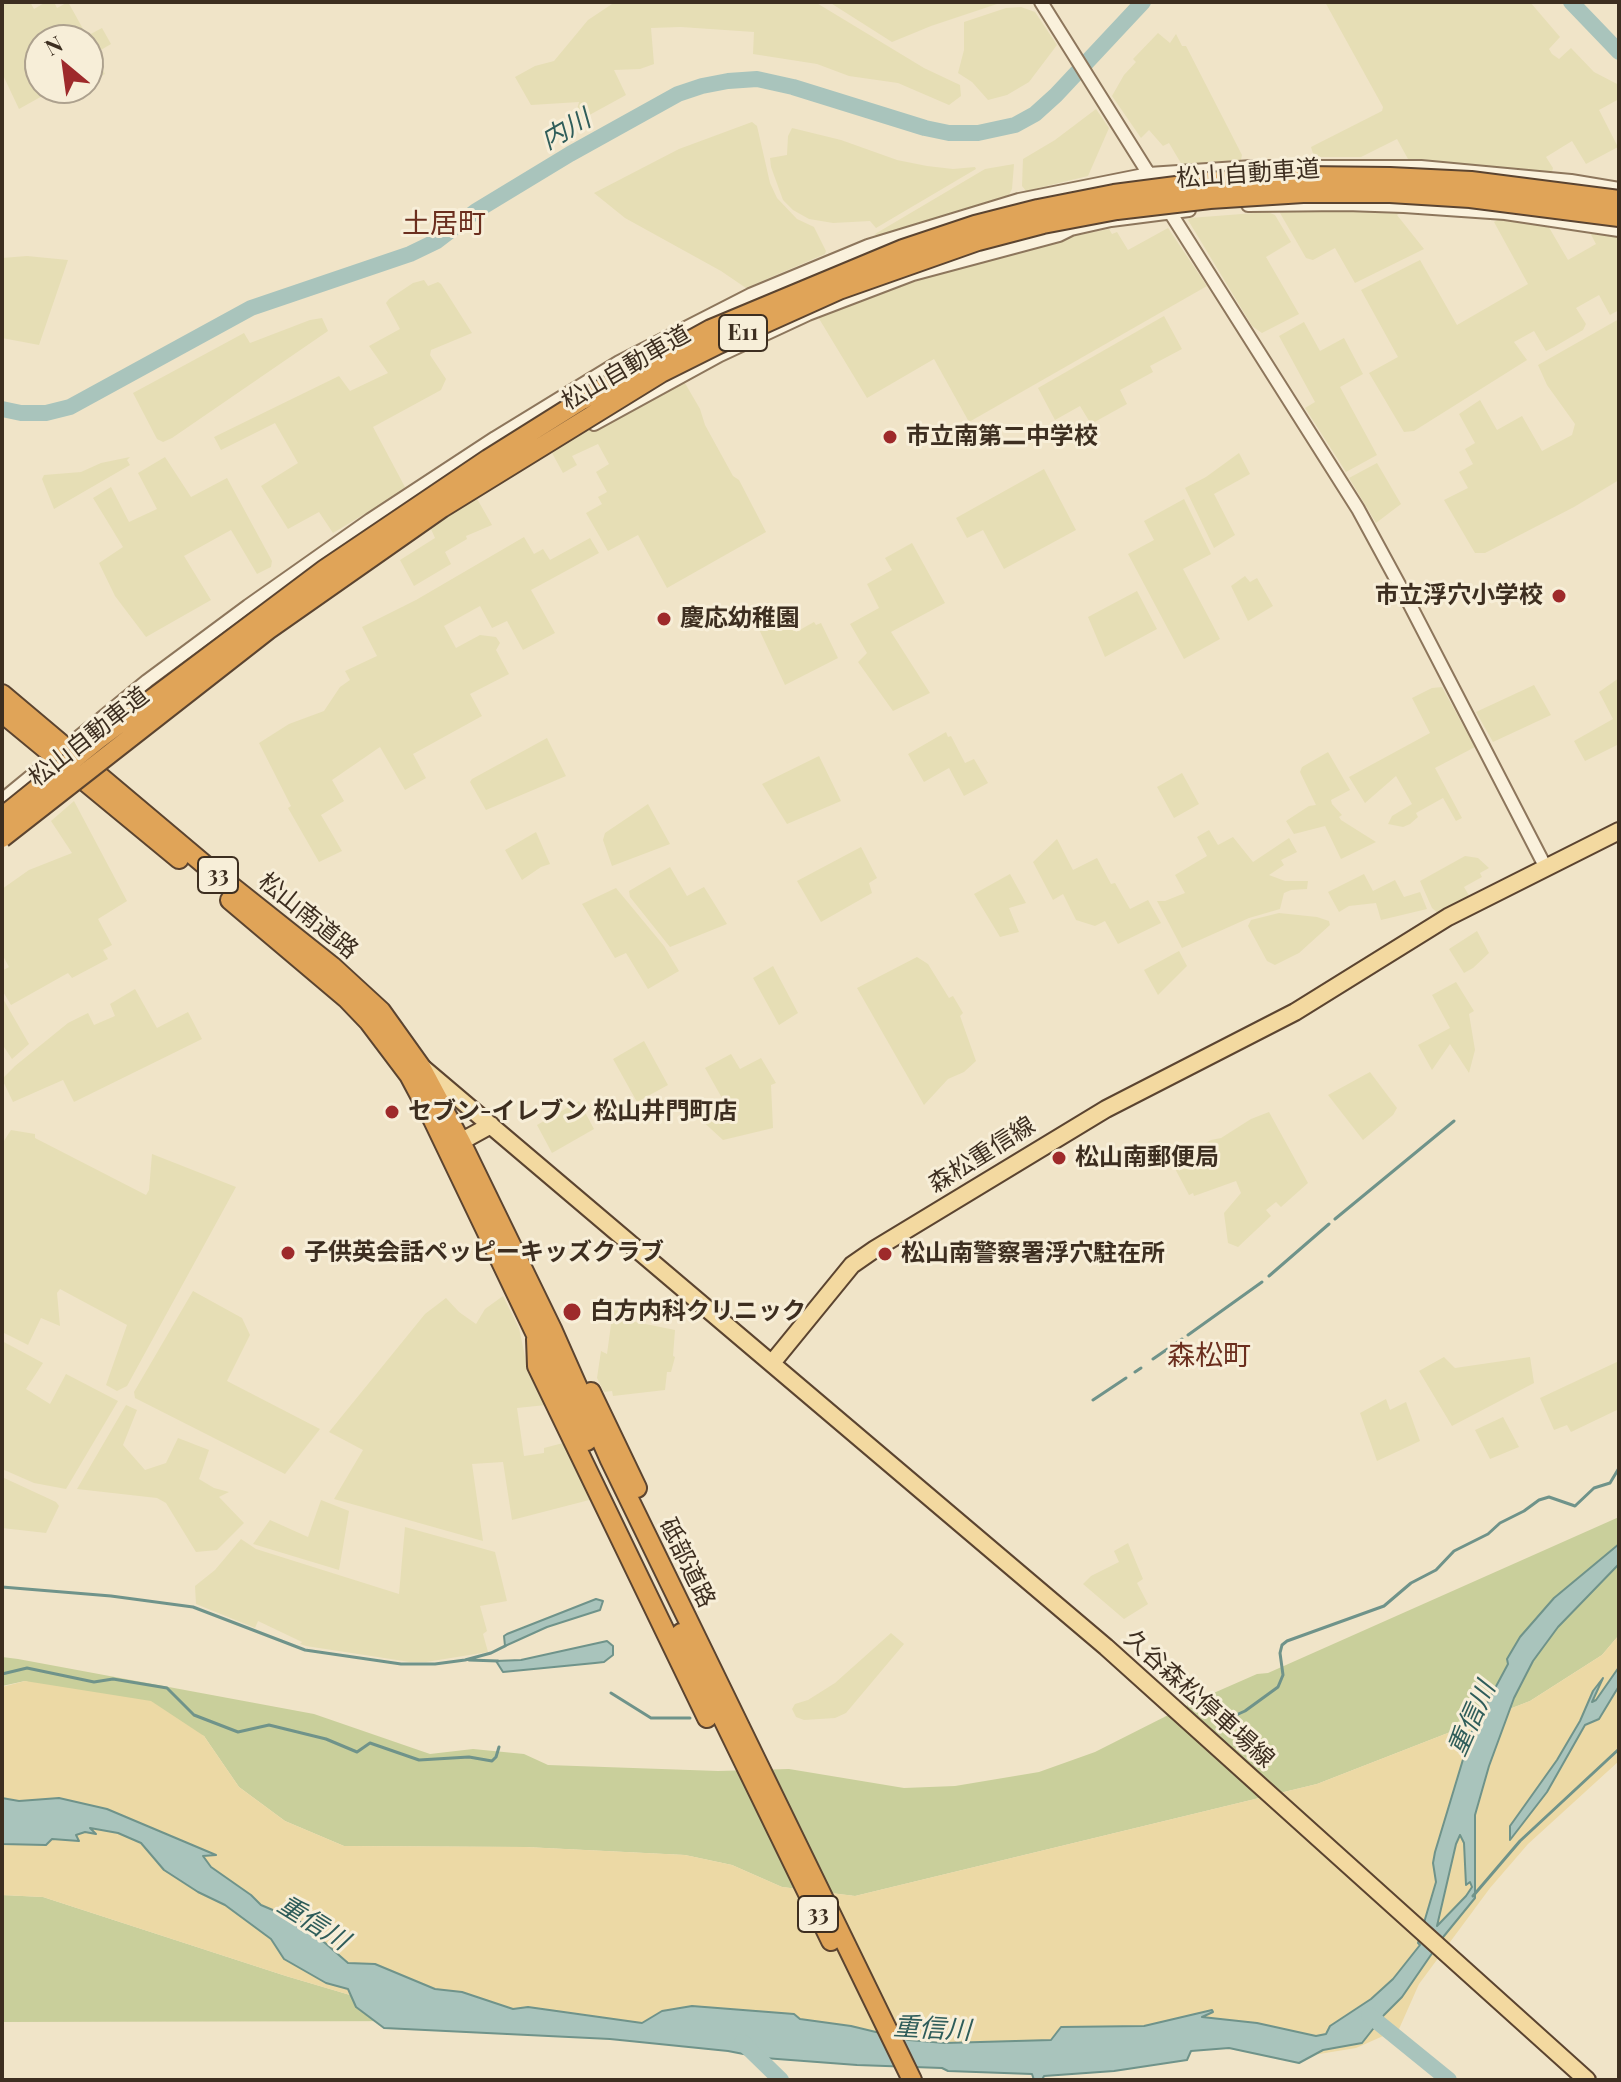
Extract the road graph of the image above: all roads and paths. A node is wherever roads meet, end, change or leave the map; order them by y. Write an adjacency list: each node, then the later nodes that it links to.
1 (1041, 2): 2 (street)
2 (1149, 174): 3 (street); 5 (street); 11 (street)
3 (1619, 189)
4 (1619, 200): 13 (highway, 松山自動車道 / E11, bridge)
5 (1170, 213): 7 (street); 8 (street); 16 (street)
6 (1619, 217): 15 (highway, 松山自動車道 / E11, bridge)
7 (1619, 230)
8 (547, 453)
9 (2, 694): 11 (highway, 松山南道路 / 33)
10 (2, 713): 11 (highway, 松山南道路 / 33)
11 (59, 752): 12 (street); 17 (highway, 松山南道路 / 33)
12 (2, 800)
13 (2, 817)
14 (1619, 831): 16 (main road, 森松重信線)
15 (2, 838)
16 (1546, 868): 21 (main road, 森松重信線)
17 (415, 1071): 18 (main road); 19 (highway, 砥部道路 / 33)
18 (491, 1125): 19 (main road); 21 (main road)
19 (454, 1146): 20 (highway, 砥部道路 / 33)
20 (544, 1328): 22 (highway, 砥部道路 / 33); 23 (highway); 24 (highway)
21 (772, 1363): 27 (main road, 久谷森松停車場線)
22 (604, 1463): 25 (highway, 砥部道路 / 33); 26 (highway, 砥部道路 / 33)
23 (747, 1711)
24 (707, 1718)
25 (899, 2080)
26 (912, 2080)
27 (1587, 2080)

